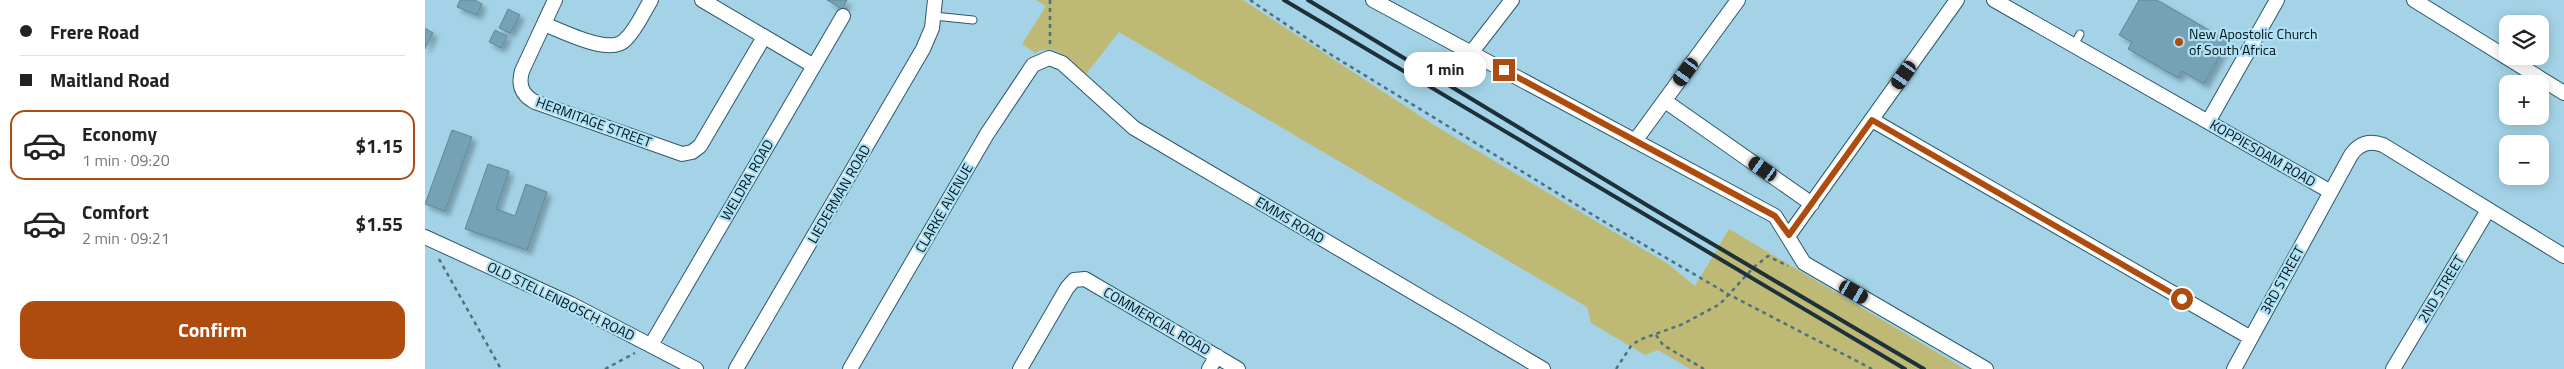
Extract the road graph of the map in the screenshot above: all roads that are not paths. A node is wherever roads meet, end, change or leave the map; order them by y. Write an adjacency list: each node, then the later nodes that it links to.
1 (555, 0): 15 (street, HERMITAGE STREET)
2 (651, 0): 15 (street)
3 (702, 0): 16 (street)
4 (935, 0): 13 (street, LIEDERMAN ROAD)
5 (1373, 0): 17 (street)
6 (1512, 0): 17 (street)
7 (1738, 0): 21 (street)
8 (1957, 0): 22 (street)
9 (1994, 0): 23 (street, KOPPIESDAM ROAD)
10 (2277, 0): 23 (street)
11 (2414, 0): 20 (street)
12 (843, 16): 19 (street, WELDRA ROAD)
13 (934, 16): 14 (lane); 35 (street, LIEDERMAN ROAD)
14 (973, 20)
15 (544, 24): 16 (street, HERMITAGE STREET)
16 (764, 37): 19 (street)
17 (1471, 53): 24 (street)
18 (1049, 58): 36 (street, CLARKE AVENUE); 40 (street, EMMS ROAD)
19 (814, 66): 32 (street, WELDRA ROAD)
20 (2564, 93)
21 (1665, 101): 24 (street); 26 (street)
22 (1872, 120): 26 (street); 31 (street)
23 (2208, 122): 25 (street, KOPPIESDAM ROAD)
24 (1635, 141): 28 (street)
25 (2331, 192): 27 (street, KOPPIESDAM ROAD); 31 (street, 3RD STREET)
26 (1811, 204): 28 (street)
27 (2488, 210): 30 (street, KOPPIESDAM ROAD); 43 (street, 2ND STREET)
28 (1789, 235): 41 (street)
29 (426, 239): 32 (street, OLD STELLENBOSCH ROAD)
30 (2564, 256)
31 (2251, 338): 42 (street, 3RD STREET)
32 (651, 344): 34 (street, OLD STELLENBOSCH ROAD)
33 (1217, 356): 37 (street, COMMERCIAL ROAD); 38 (street); 39 (street, COMMERCIAL ROAD)
34 (695, 369)
35 (736, 369)
36 (850, 369)
37 (1020, 369)
38 (1209, 369)
39 (1238, 369)
40 (1543, 369)
41 (1986, 369)
42 (2234, 369)
43 (2393, 369)

